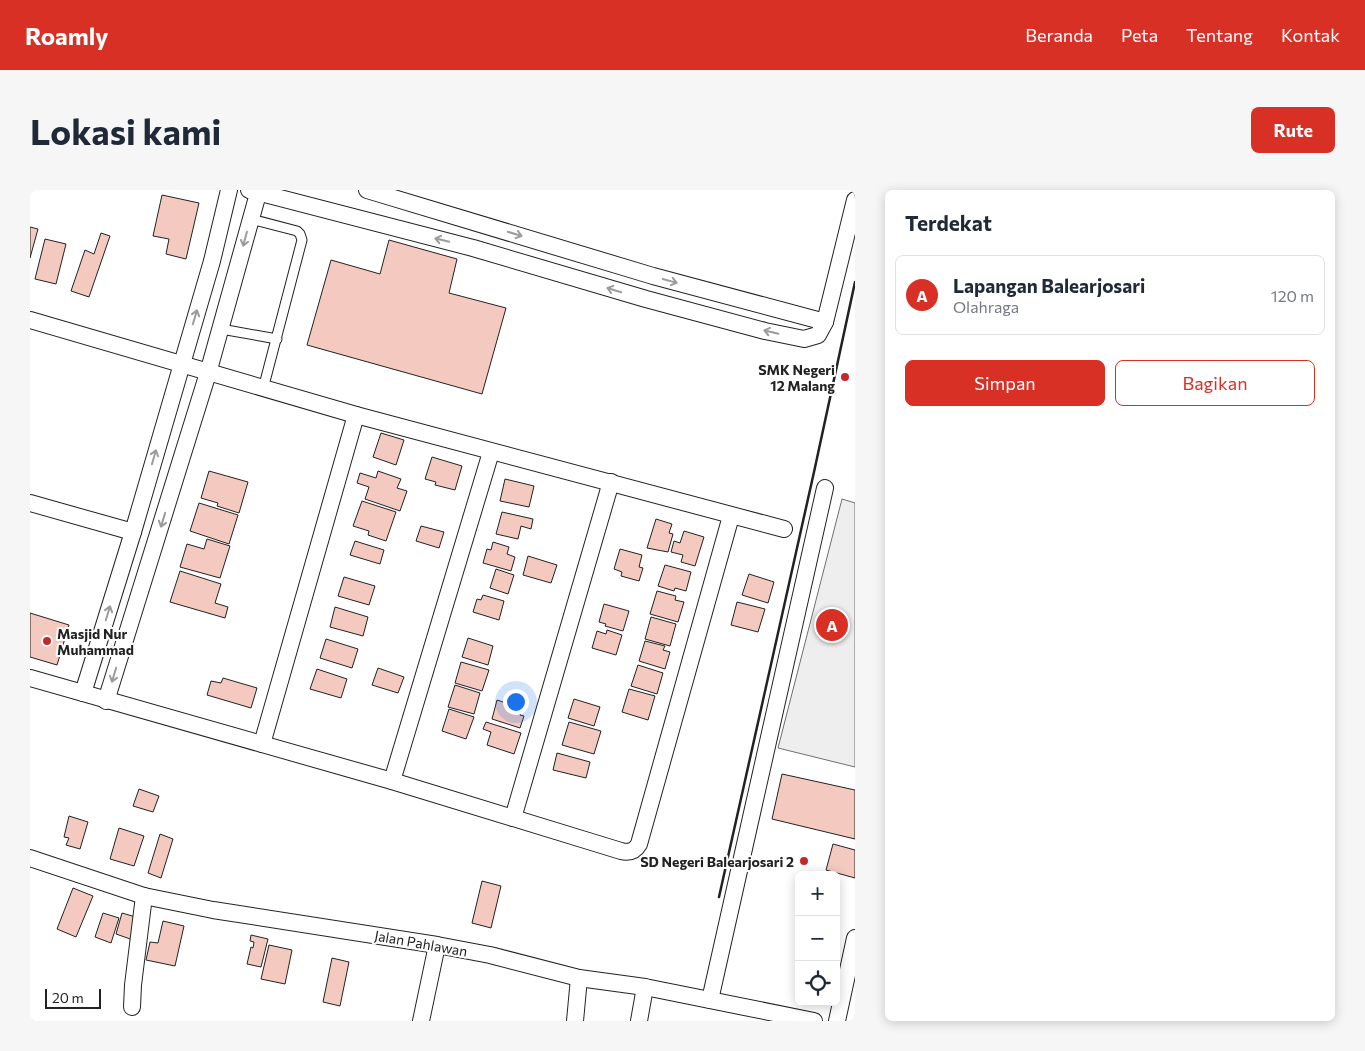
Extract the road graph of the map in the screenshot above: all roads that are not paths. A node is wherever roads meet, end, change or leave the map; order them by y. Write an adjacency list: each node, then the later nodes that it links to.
1 (229, 190): 8 (street)
2 (367, 190): 6 (street)
3 (255, 191): 5 (street); 7 (street, one-way to 3)
4 (855, 200): 11 (street)
5 (251, 219): 9 (street, one-way to 9); 13 (lane)
6 (481, 223): 7 (street); 11 (street, one-way to 11)
7 (473, 248): 11 (street, one-way to 7)
8 (212, 261): 9 (street); 14 (street, one-way to 8)
9 (237, 268): 12 (street)
10 (30, 320): 14 (street)
11 (825, 322)
12 (221, 329): 13 (lane); 15 (street)
13 (277, 339): 16 (lane)
14 (181, 364): 15 (street); 24 (street, one-way to 14)
15 (208, 373): 16 (street); 27 (street, one-way to 27)
16 (263, 389): 17 (street)
17 (356, 415): 18 (street); 28 (street)
18 (491, 452): 19 (street); 29 (street)
19 (611, 482): 22 (street); 30 (street)
20 (825, 488): 37 (street)
21 (30, 503): 24 (street)
22 (731, 516): 23 (street); 30 (street)
23 (784, 529)
24 (133, 532): 26 (street, one-way to 24)
25 (30, 678): 26 (street)
26 (83, 693): 27 (street)
27 (106, 701): 28 (street)
28 (262, 744): 29 (street)
29 (392, 781): 30 (street)
30 (513, 818)
31 (30, 858): 32 (street, Jalan Pahlawan)
32 (144, 896): 34 (street, Jalan Pahlawan); 38 (street)
33 (855, 938): 43 (street)
34 (437, 945): 35 (street, Jalan Pahlawan); 39 (street)
35 (579, 978): 36 (street, Jalan Pahlawan); 40 (street)
36 (645, 987): 37 (street, Jalan Pahlawan); 41 (street)
37 (710, 1000): 42 (street, Jalan Pahlawan)
38 (132, 1007)
39 (421, 1021)
40 (575, 1021)
41 (639, 1021)
42 (814, 1021)
43 (837, 1021)

